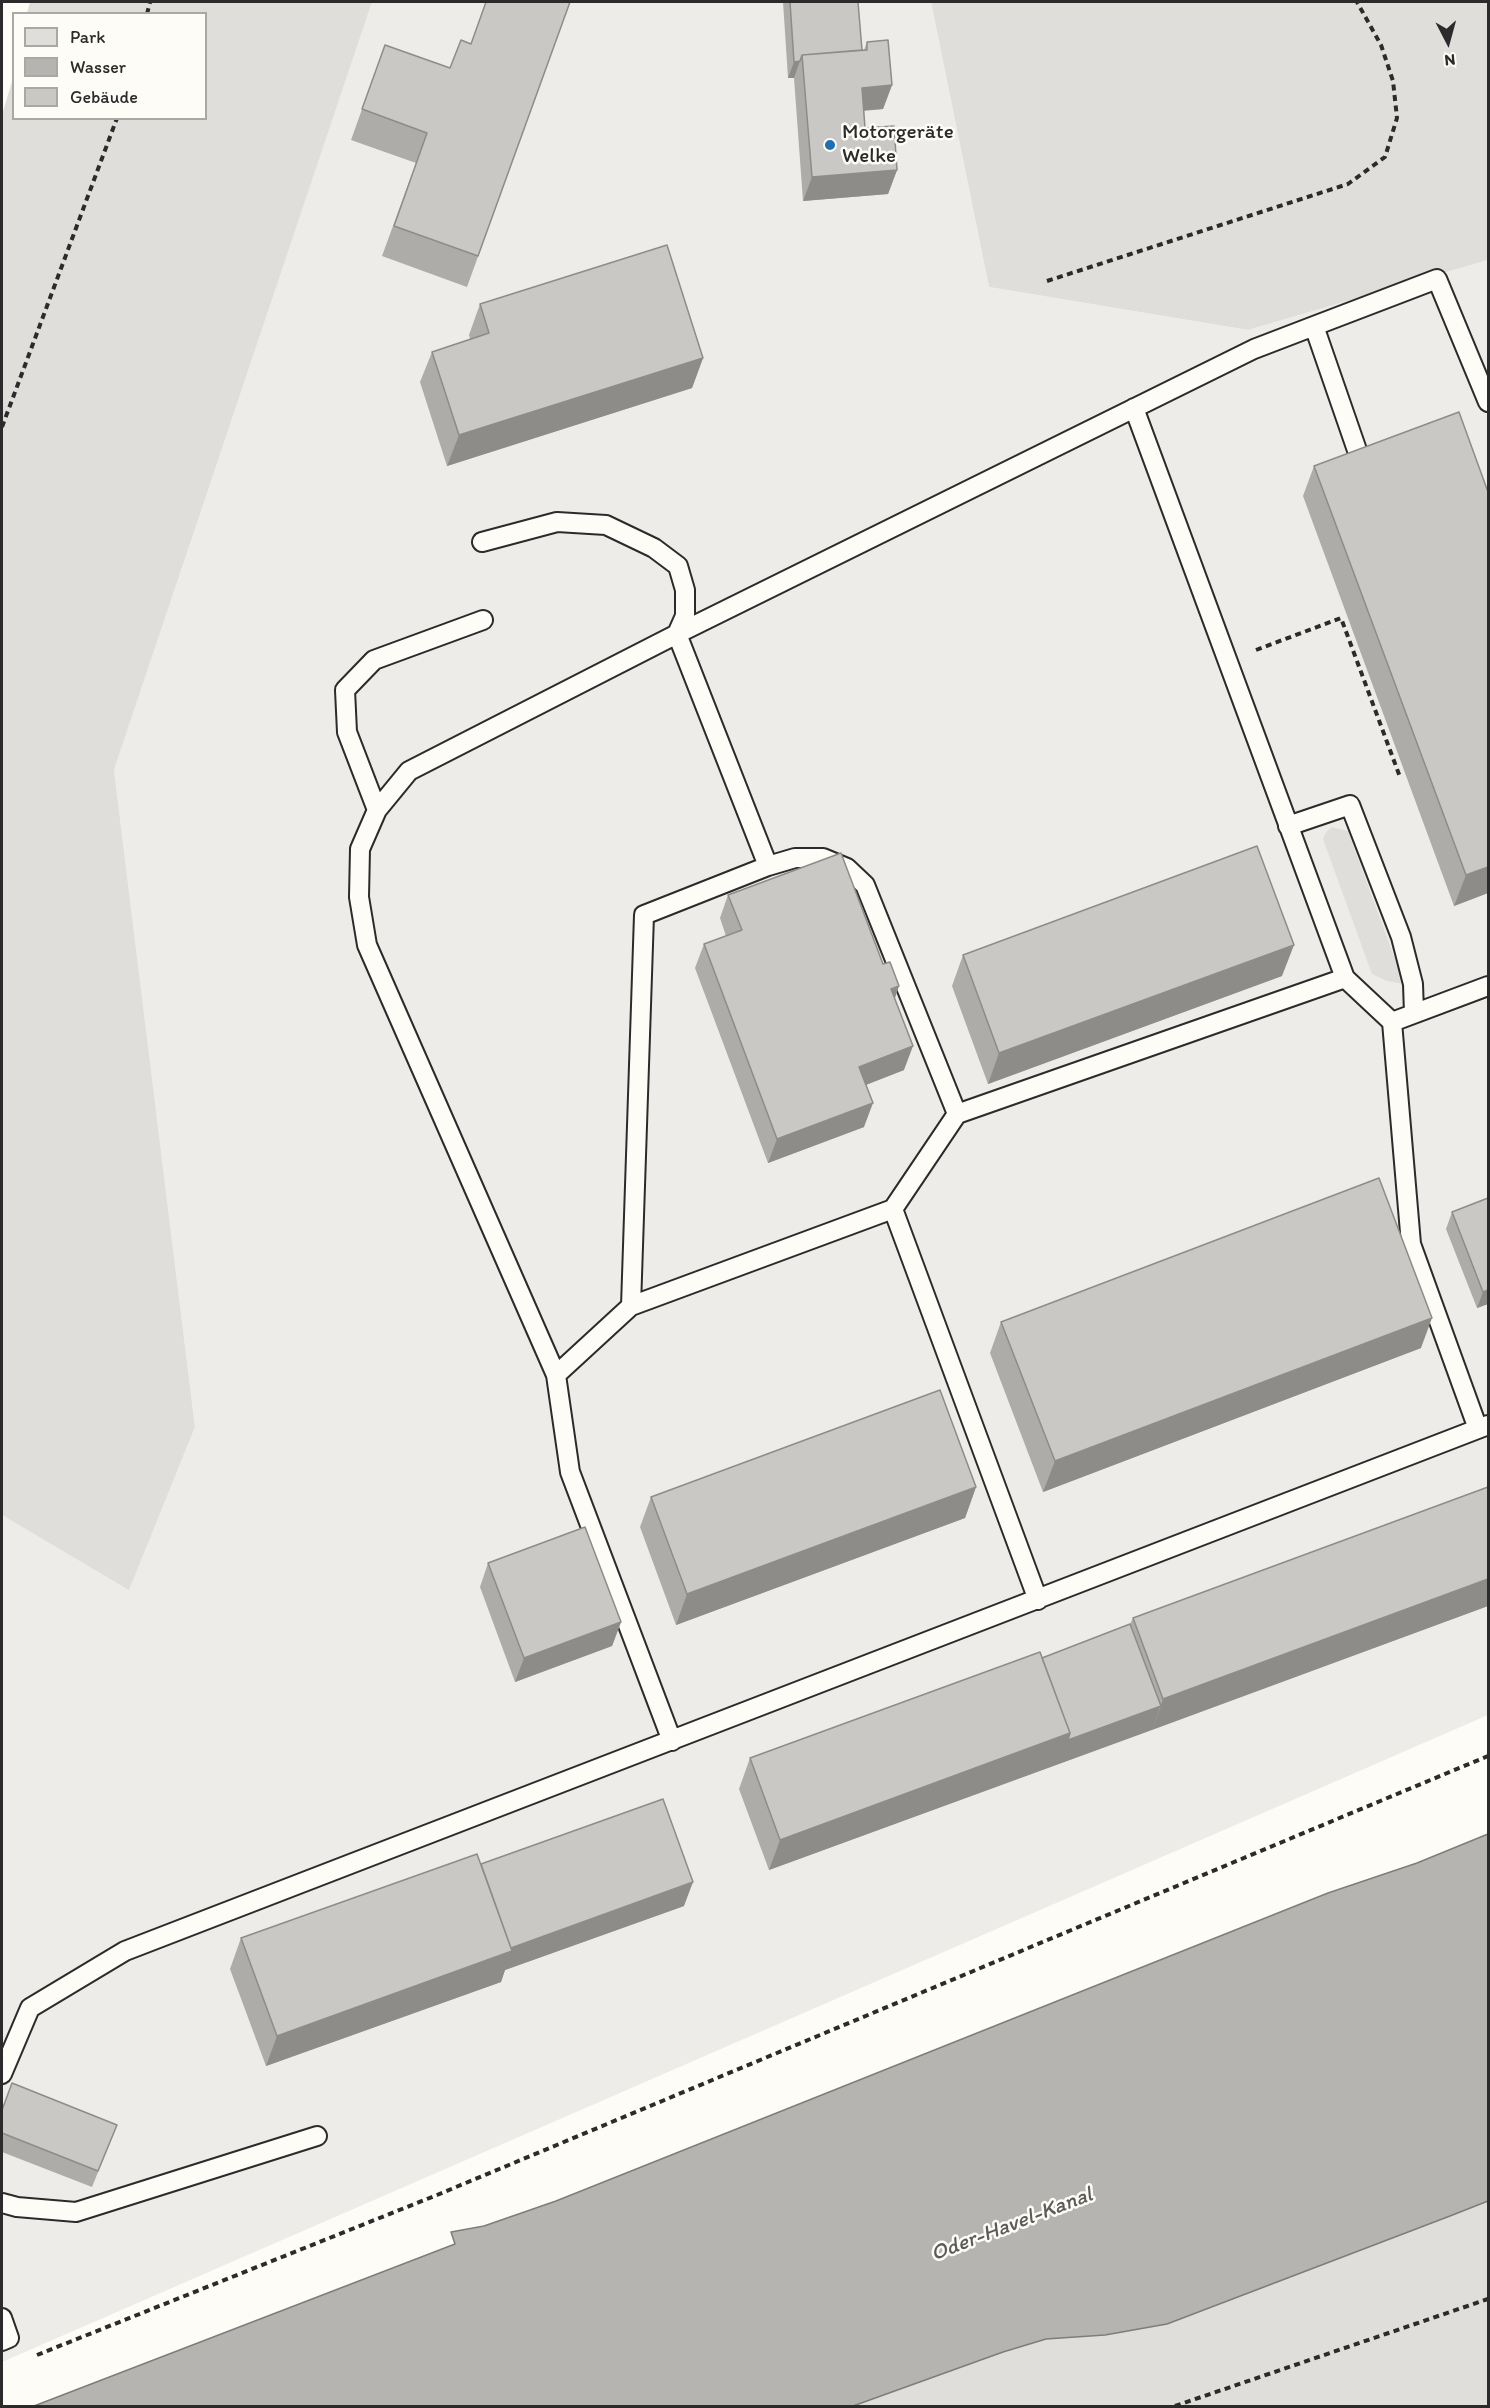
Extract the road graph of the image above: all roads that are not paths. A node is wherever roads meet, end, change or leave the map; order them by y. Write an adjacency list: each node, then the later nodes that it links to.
1 (1314, 326): 2 (lane); 3 (lane); 4 (lane)
2 (1488, 402)
3 (1134, 408): 7 (lane); 9 (lane)
4 (1359, 456)
5 (482, 542): 7 (lane)
6 (483, 620): 8 (lane)
7 (677, 634): 8 (lane); 10 (lane)
8 (377, 810): 18 (lane)
9 (1288, 826): 11 (lane); 13 (lane)
10 (768, 866): 15 (lane); 17 (lane)
11 (1345, 978): 14 (lane); 15 (lane)
12 (1488, 986): 13 (lane)
13 (1414, 1013): 14 (lane)
14 (1392, 1022): 19 (lane)
15 (957, 1114): 16 (lane)
16 (893, 1209): 17 (lane); 20 (lane)
17 (631, 1306): 18 (lane)
18 (556, 1376): 21 (lane)
19 (1483, 1427): 20 (lane)
20 (1038, 1600): 21 (lane)
21 (672, 1741): 22 (lane)
22 (2, 2074)
23 (317, 2136): 24 (lane)
24 (2, 2203)
25 (2, 2318): 26 (lane)
26 (5, 2339)

